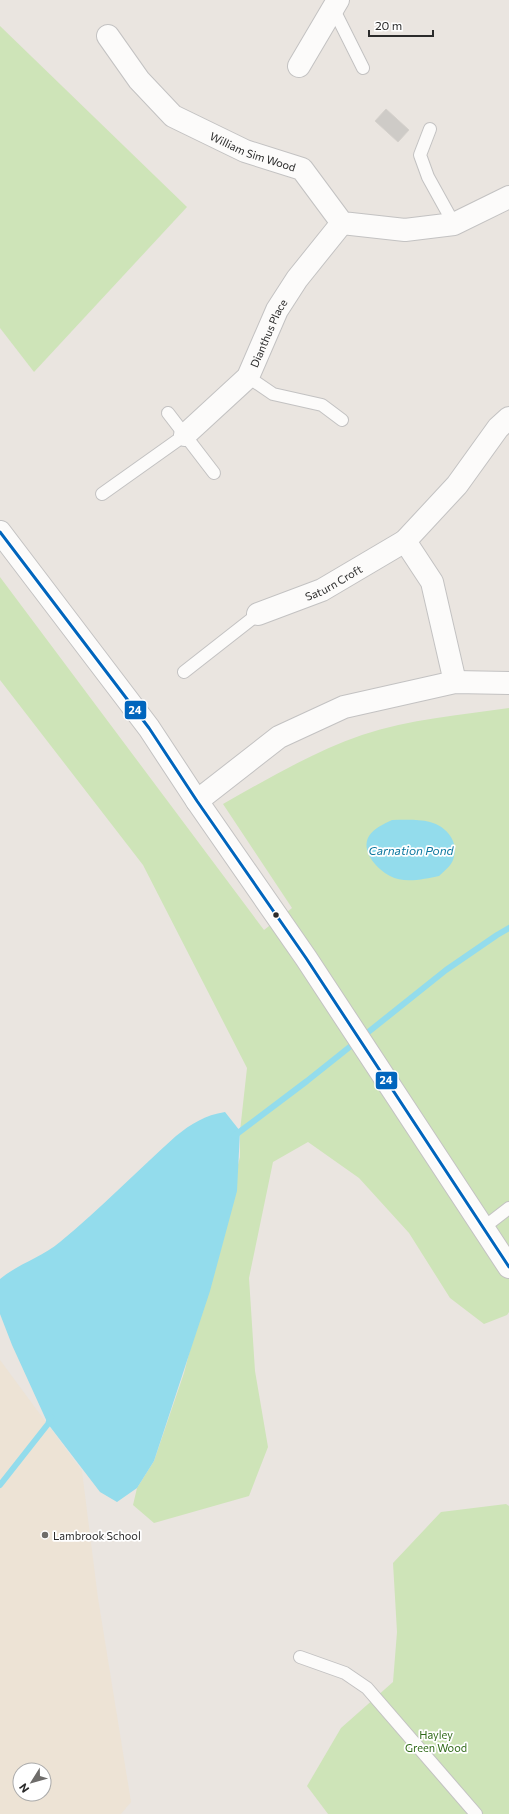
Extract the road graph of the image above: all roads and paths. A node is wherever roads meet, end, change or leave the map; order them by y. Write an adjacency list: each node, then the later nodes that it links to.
1 (336, 4): 3 (street); 4 (lane)
2 (108, 36): 7 (street, William Sim Wood)
3 (300, 66)
4 (363, 68)
5 (430, 129): 8 (lane)
6 (509, 197): 8 (street)
7 (342, 223): 8 (street); 9 (street, Dianthus Place)
8 (454, 224)
9 (248, 377): 12 (lane); 13 (street, Dianthus Place)
10 (168, 413): 13 (lane)
11 (509, 418): 17 (street, Saturn Croft)
12 (342, 420)
13 (185, 435): 14 (lane); 15 (lane)
14 (214, 473)
15 (102, 494)
16 (0, 532): 22 (street)
17 (405, 541): 18 (street, Saturn Croft); 20 (street)
18 (258, 614): 19 (lane)
19 (184, 672)
20 (455, 682): 21 (street); 22 (street)
21 (509, 683)
22 (197, 801): 24 (street)
23 (509, 1208): 24 (lane)
24 (483, 1228): 25 (street)
25 (509, 1267)
26 (300, 1657): 27 (lane)
27 (476, 1814)

